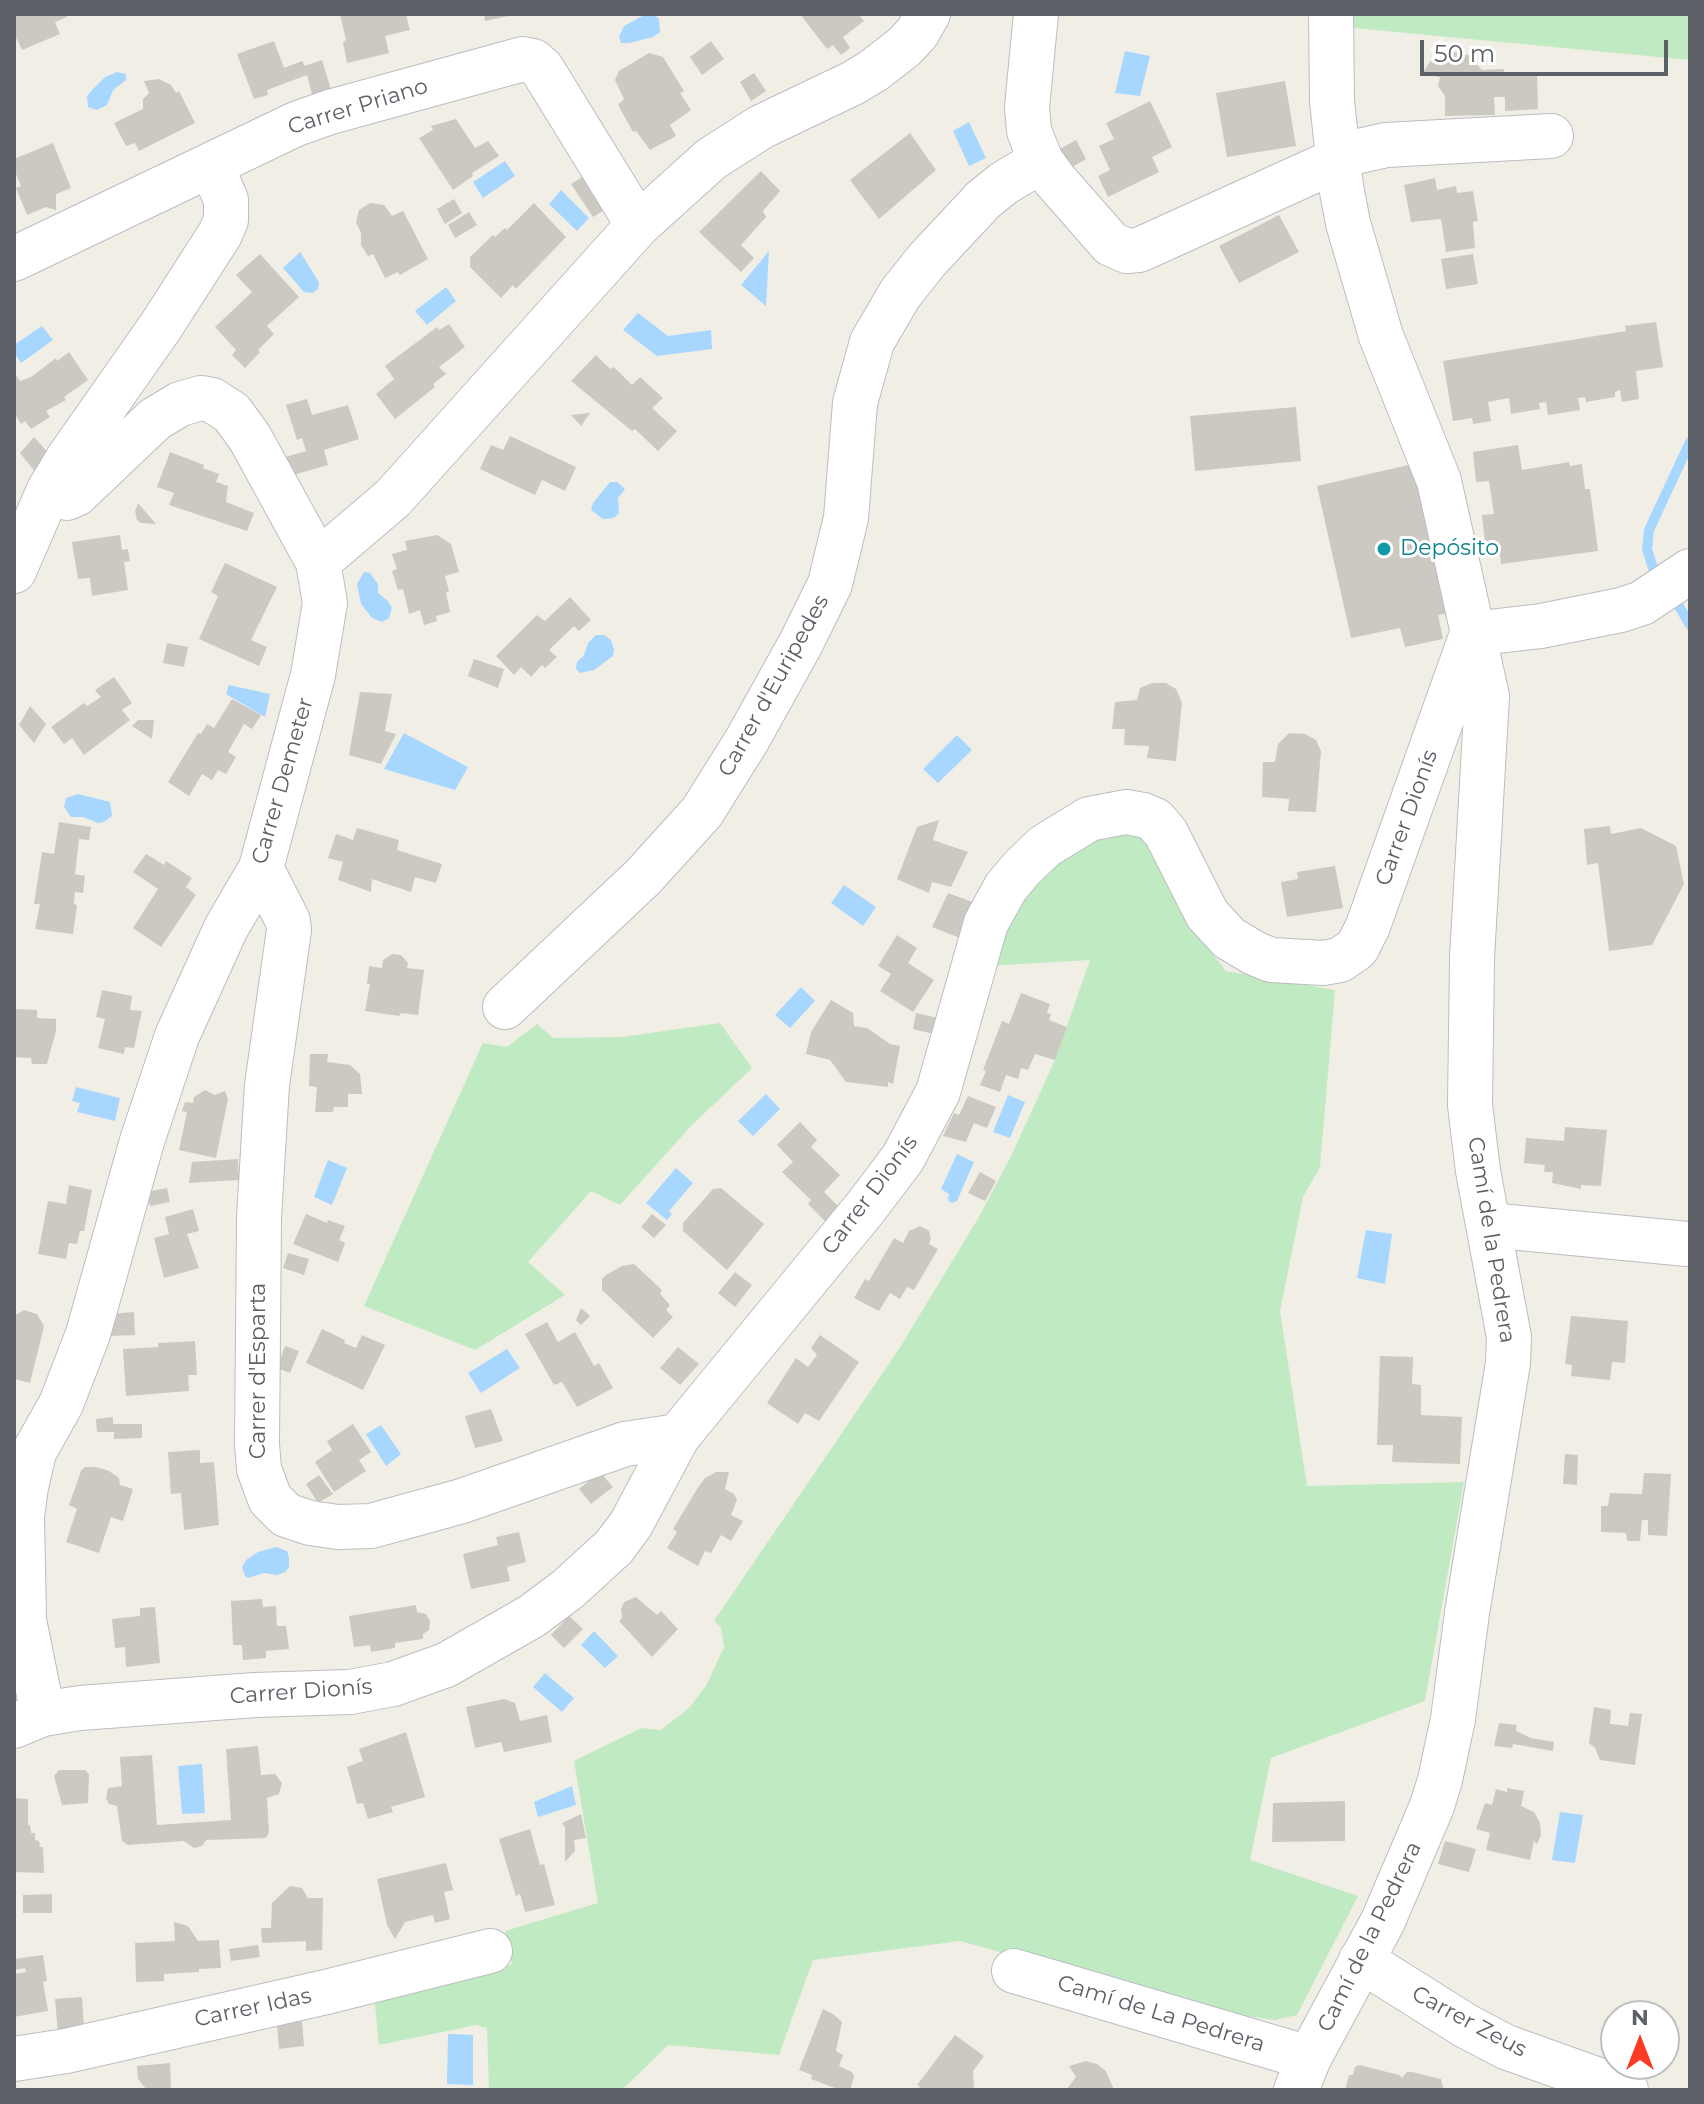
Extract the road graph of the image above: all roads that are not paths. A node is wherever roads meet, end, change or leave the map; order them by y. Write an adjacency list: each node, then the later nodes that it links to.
1 (928, 14): 8 (street)
2 (1036, 14): 6 (street)
3 (1331, 14): 5 (street, Camí de la Pedrera)
4 (1551, 136): 5 (street)
5 (1338, 160): 6 (street); 14 (street, Camí de la Pedrera)
6 (1041, 161): 16 (street, Carrer d'Euripedes)
7 (212, 167): 8 (street, Carrer Priano); 9 (street, Carrer Priano); 10 (street)
8 (638, 225): 11 (street)
9 (14, 259)
10 (49, 490): 11 (street, Carrer Demeter); 12 (street)
11 (318, 562): 15 (street, Carrer Demeter)
12 (14, 571)
13 (1690, 571): 14 (street)
14 (1472, 634): 17 (street, Camí de la Pedrera); 19 (street, Carrer Dionís)
15 (261, 868): 19 (street, Carrer d'Esparta); 20 (street, Carrer Demeter)
16 (505, 1007)
17 (1489, 1225): 18 (street); 23 (street, Camí de la Pedrera)
18 (1687, 1244)
19 (678, 1436): 21 (street, Carrer Dionís)
20 (24, 1448): 21 (street, Carrer Demeter)
21 (29, 1720)
22 (490, 1951): 26 (street, Carrer Idas)
23 (1361, 1960): 27 (street, Camí de la Pedrera); 28 (street, Carrer Zeus)
24 (1014, 1971): 27 (street, Camí de La Pedrera)
25 (14, 2059): 26 (street, Carrer Idas)
26 (65, 2071)
27 (1302, 2074)
28 (1626, 2090)

